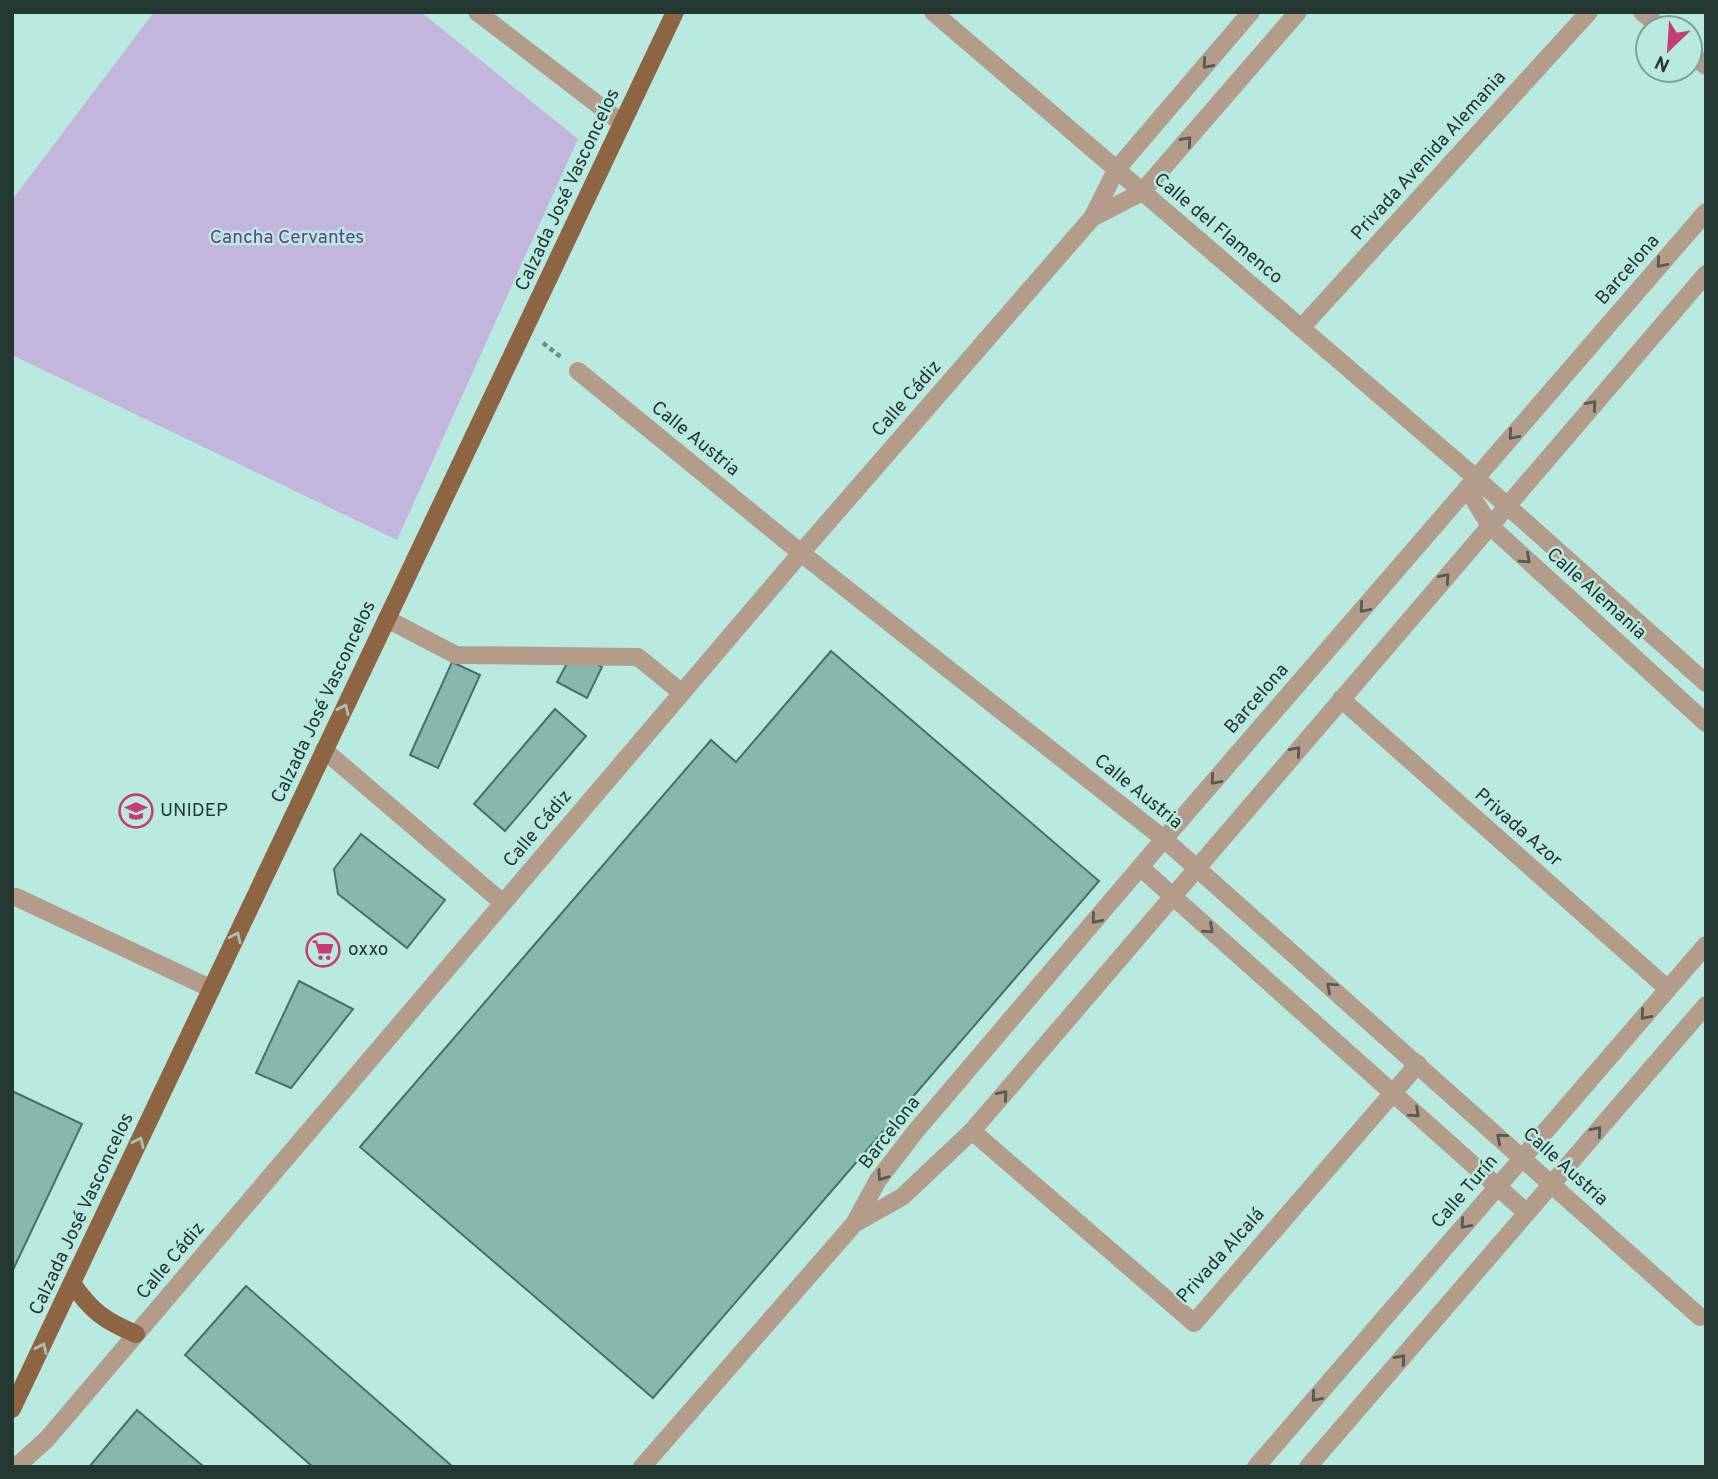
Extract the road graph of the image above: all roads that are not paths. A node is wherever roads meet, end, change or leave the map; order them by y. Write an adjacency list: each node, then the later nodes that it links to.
1 (477, 12): 7 (street)
2 (675, 12): 7 (main road, Calzada José Vasconcelos)
3 (933, 12): 8 (street, Calle del Flamenco)
4 (1251, 12): 8 (street, Calle Cádiz, one-way to 8)
5 (1589, 12): 13 (street, Privada Avenida Alemania)
6 (1290, 15): 9 (street, Calle Cádiz, one-way to 6)
7 (622, 123): 19 (main road, Calzada José Vasconcelos)
8 (1116, 170): 9 (street, Calle del Flamenco); 11 (street, Calle Cádiz)
9 (1142, 192): 11 (street, Calle Cádiz); 13 (street, Calle del Flamenco)
10 (1706, 212): 15 (street, Barcelona, one-way to 15)
11 (1092, 218): 18 (street, Calle Cádiz)
12 (1706, 274): 16 (street, Barcelona, one-way to 12)
13 (1301, 328): 15 (street, Calle del Flamenco)
14 (579, 371): 18 (street, Calle Austria)
15 (1471, 483): 16 (street, Calle Alemania); 17 (street, Calle Alemania); 25 (street, Barcelona, one-way to 25)
16 (1507, 505): 17 (street, Barcelona); 20 (street, Calle Alemania)
17 (1490, 526): 22 (street, Barcelona, one-way to 17); 23 (street, Calle Alemania, one-way to 23)
18 (801, 553): 21 (street, Calle Cádiz); 25 (street, Calle Austria)
19 (387, 619): 21 (street); 24 (main road, Calzada José Vasconcelos, one-way to 19)
20 (1706, 683)
21 (682, 693): 30 (street, Calle Cádiz)
22 (1341, 699): 27 (street, Barcelona, one-way to 22); 33 (street, Privada Azor)
23 (1706, 723)
24 (324, 750): 30 (street); 32 (main road, Calzada José Vasconcelos, one-way to 24)
25 (1164, 839): 26 (street, Barcelona); 27 (street, Calle Austria)
26 (1140, 867): 28 (street); 42 (street, Barcelona, one-way to 42)
27 (1196, 867): 28 (street, Barcelona); 35 (street, Calle Austria, one-way to 27)
28 (1173, 896): 36 (street, one-way to 36); 37 (street, Barcelona, one-way to 28)
29 (16, 897): 32 (street)
30 (503, 903): 45 (street, Calle Cádiz)
31 (1706, 945): 33 (street, Calle Turín)
32 (212, 989): 43 (main road, Calzada José Vasconcelos, one-way to 32)
33 (1668, 989): 38 (street, Calle Turín, one-way to 38)
34 (1706, 1005): 39 (street, one-way to 34)
35 (1418, 1064): 36 (street, Privada Alcalá); 38 (street, Calle Austria, one-way to 35)
36 (1392, 1093): 37 (street, Privada Alcalá); 40 (street, one-way to 40)
37 (972, 1130): 42 (street, Barcelona)
38 (1523, 1157): 39 (street, Calle Austria); 40 (street, Calle Turín)
39 (1552, 1183): 41 (street); 44 (street, Calle Austria)
40 (1497, 1187): 41 (street); 49 (street, Calle Turín, one-way to 49)
41 (1527, 1213): 50 (street, one-way to 41)
42 (854, 1224): 48 (street, Barcelona)
43 (72, 1283): 45 (main road); 46 (main road, Calzada José Vasconcelos, one-way to 43)
44 (1700, 1317)
45 (136, 1334): 47 (street, Calle Cádiz)
46 (12, 1409)
47 (16, 1467)
48 (642, 1467)
49 (1256, 1467)
50 (1308, 1467)

